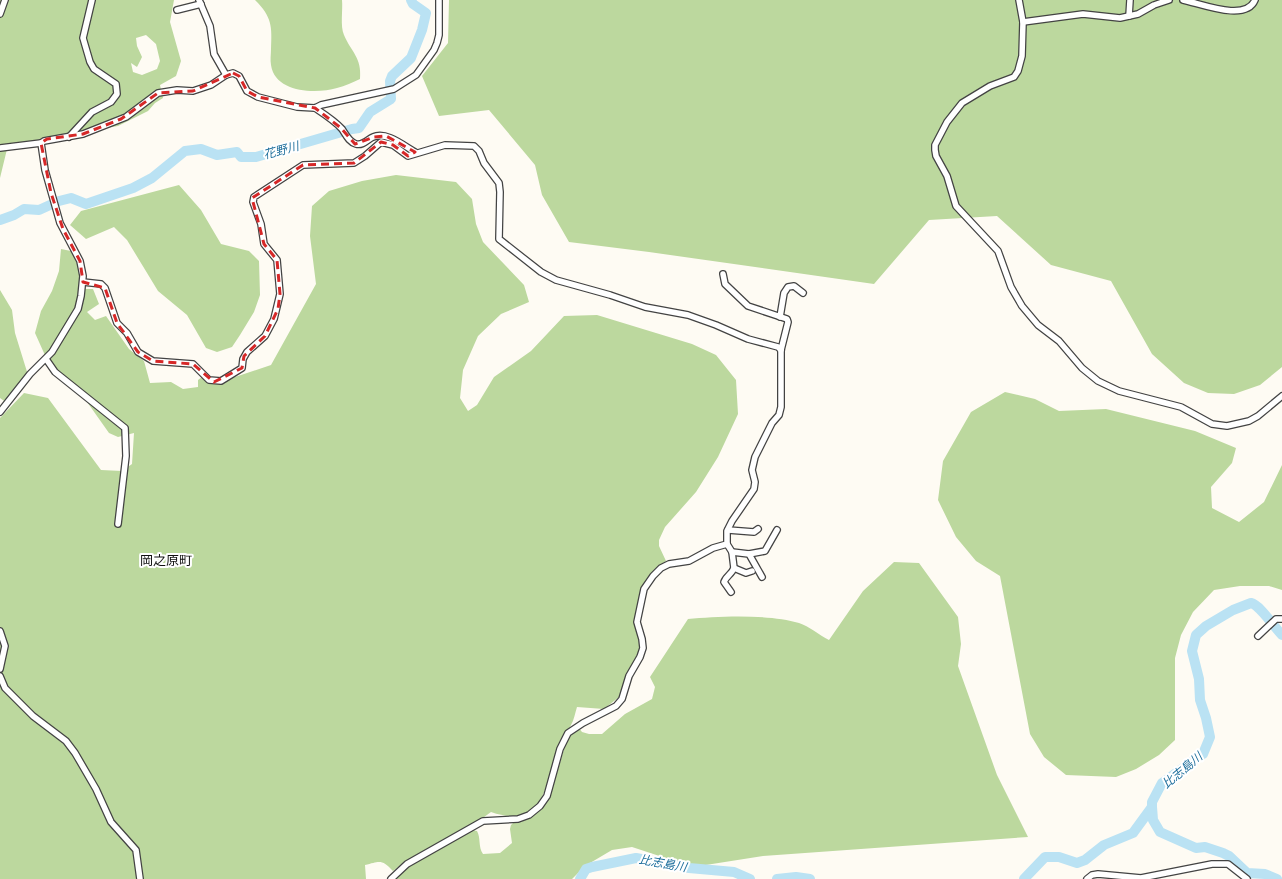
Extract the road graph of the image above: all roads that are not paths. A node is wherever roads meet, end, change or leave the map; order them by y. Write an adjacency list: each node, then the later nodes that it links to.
1 (5, 0): 11 (street)
2 (92, 0): 16 (street)
3 (439, 0): 15 (street)
4 (1019, 0): 13 (street)
5 (1130, 0): 12 (street)
6 (1169, 0): 12 (street)
7 (1183, 0): 8 (street)
8 (1255, 0)
9 (200, 2): 10 (street); 14 (street)
10 (177, 10)
11 (0, 14)
12 (1130, 16): 13 (street)
13 (1023, 22): 26 (street)
14 (226, 75): 15 (street); 16 (street)
15 (315, 108): 19 (street)
16 (69, 137): 17 (street)
17 (42, 143): 18 (street); 21 (street)
18 (0, 148)
19 (415, 152): 21 (street); 24 (street)
20 (723, 274): 23 (street)
21 (83, 282): 25 (street)
22 (803, 293): 23 (street)
23 (780, 317): 24 (street)
24 (781, 350): 30 (street)
25 (46, 359): 27 (street); 28 (street)
26 (1282, 396)
27 (0, 412)
28 (118, 524)
29 (758, 529): 30 (street)
30 (728, 530): 32 (street)
31 (777, 530): 34 (street)
32 (727, 544): 33 (street); 46 (street)
33 (732, 552): 34 (street); 35 (street)
34 (749, 554): 37 (street)
35 (734, 568): 36 (street); 38 (street)
36 (752, 571)
37 (762, 577)
38 (732, 592)
39 (1282, 619): 41 (street)
40 (0, 631): 42 (street)
41 (1258, 636)
42 (2, 640): 43 (street)
43 (0, 669)
44 (0, 676): 45 (street)
45 (140, 879)
46 (391, 879)
47 (1087, 879): 48 (street)
48 (1247, 879)

